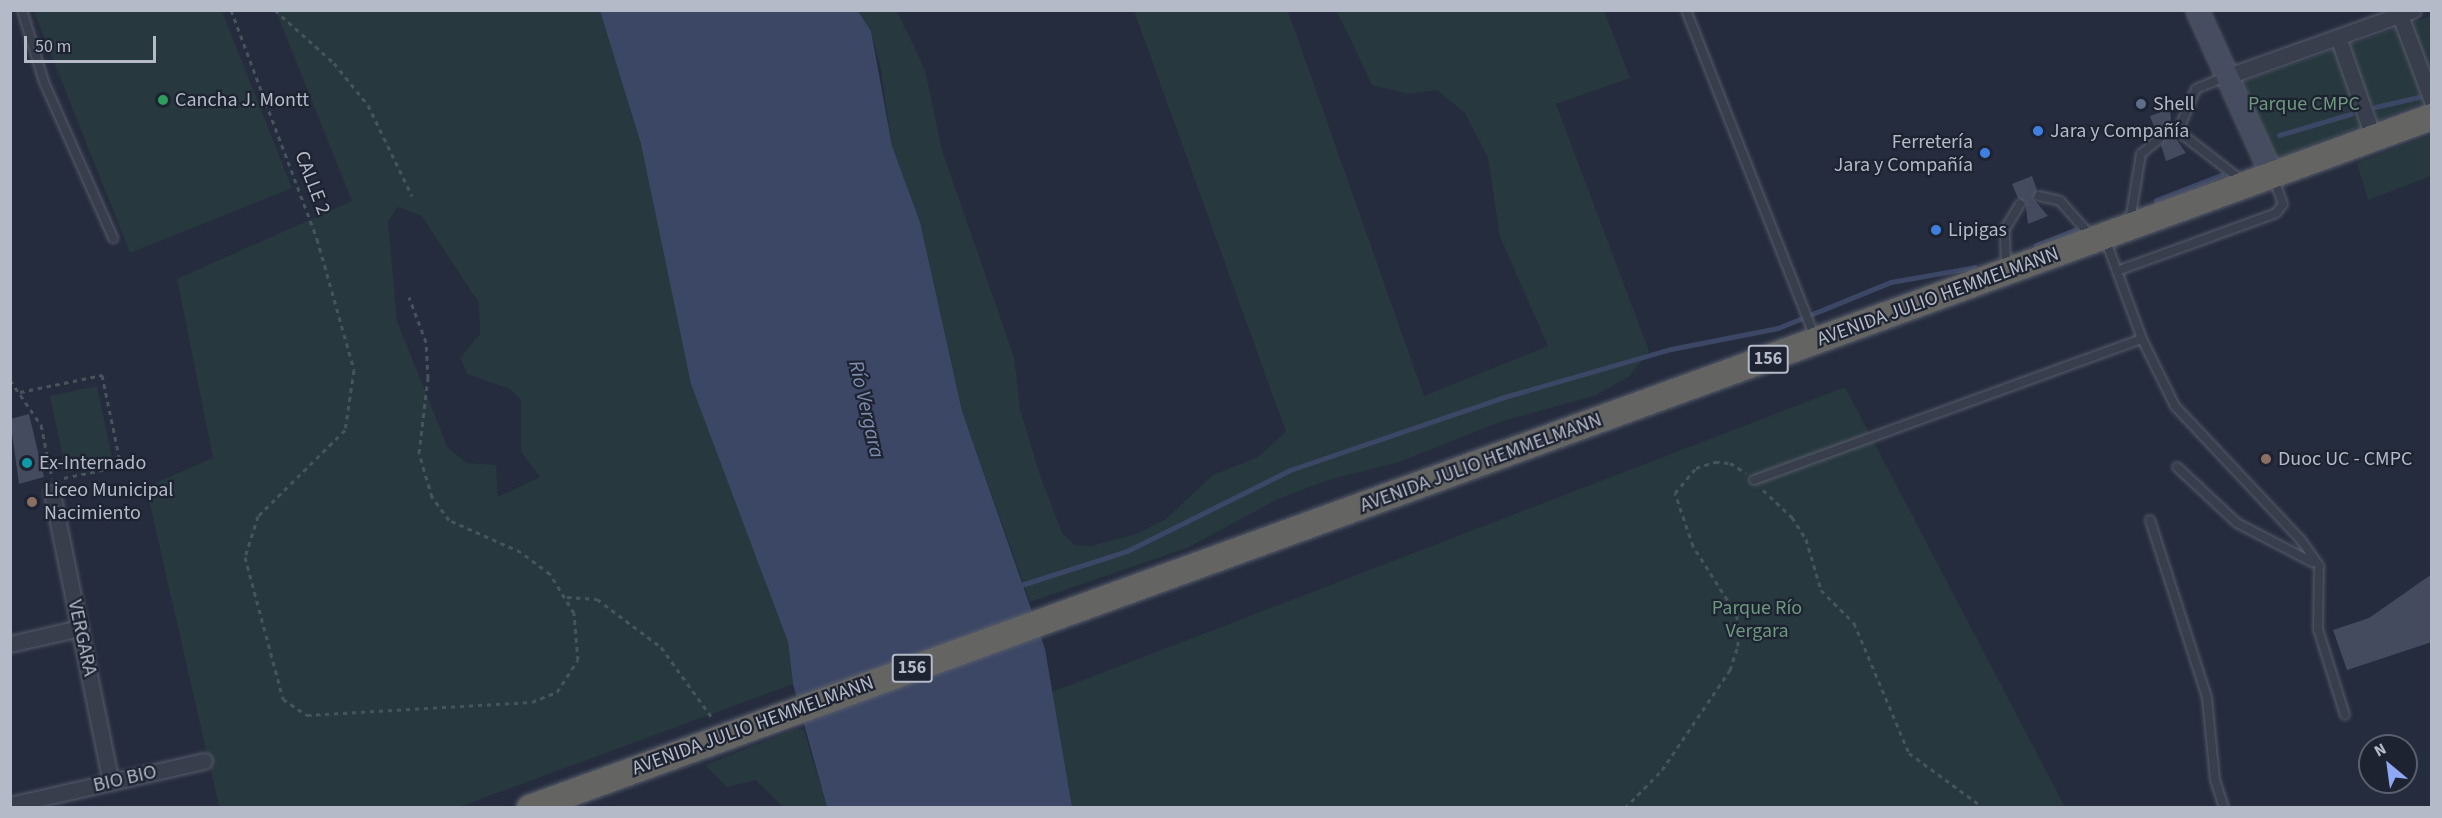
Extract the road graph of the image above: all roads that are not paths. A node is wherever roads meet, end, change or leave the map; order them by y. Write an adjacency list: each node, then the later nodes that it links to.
1 (22, 10): 16 (lane)
2 (1686, 10): 21 (lane)
3 (2197, 10): 6 (main road)
4 (2404, 12): 5 (street); 7 (street)
5 (2338, 37): 6 (street); 10 (street)
6 (2228, 76): 11 (main road); 12 (lane)
7 (2432, 101)
8 (2432, 117): 10 (highway, AVENIDA JULIO HEMMELMANN / 156)
9 (2158, 139): 15 (lane)
10 (2374, 139): 11 (highway, AVENIDA JULIO HEMMELMANN / 156)
11 (2272, 176): 12 (highway, AVENIDA JULIO HEMMELMANN / 156); 19 (lane)
12 (2247, 185): 15 (highway, AVENIDA JULIO HEMMELMANN / 156)
13 (2039, 196): 17 (lane)
14 (2020, 204): 18 (lane)
15 (2129, 228): 17 (highway, AVENIDA JULIO HEMMELMANN / 156)
16 (112, 238)
17 (2099, 238): 18 (highway, AVENIDA JULIO HEMMELMANN / 156); 19 (lane)
18 (2006, 270): 21 (highway, AVENIDA JULIO HEMMELMANN / 156)
19 (2117, 271): 20 (lane)
20 (2142, 339): 23 (lane); 26 (lane)
21 (1816, 342): 33 (highway, AVENIDA JULIO HEMMELMANN / 156)
22 (2176, 467): 26 (lane)
23 (1754, 480)
24 (52, 487): 27 (street, VERGARA)
25 (2150, 520): 34 (lane)
26 (2319, 566): 29 (lane)
27 (80, 628): 28 (street); 31 (street, VERGARA)
28 (10, 644)
29 (2346, 715)
30 (204, 761): 31 (street, BIO BIO)
31 (111, 782): 32 (street, BIO BIO)
32 (10, 805)
33 (530, 807)
34 (2224, 807)

